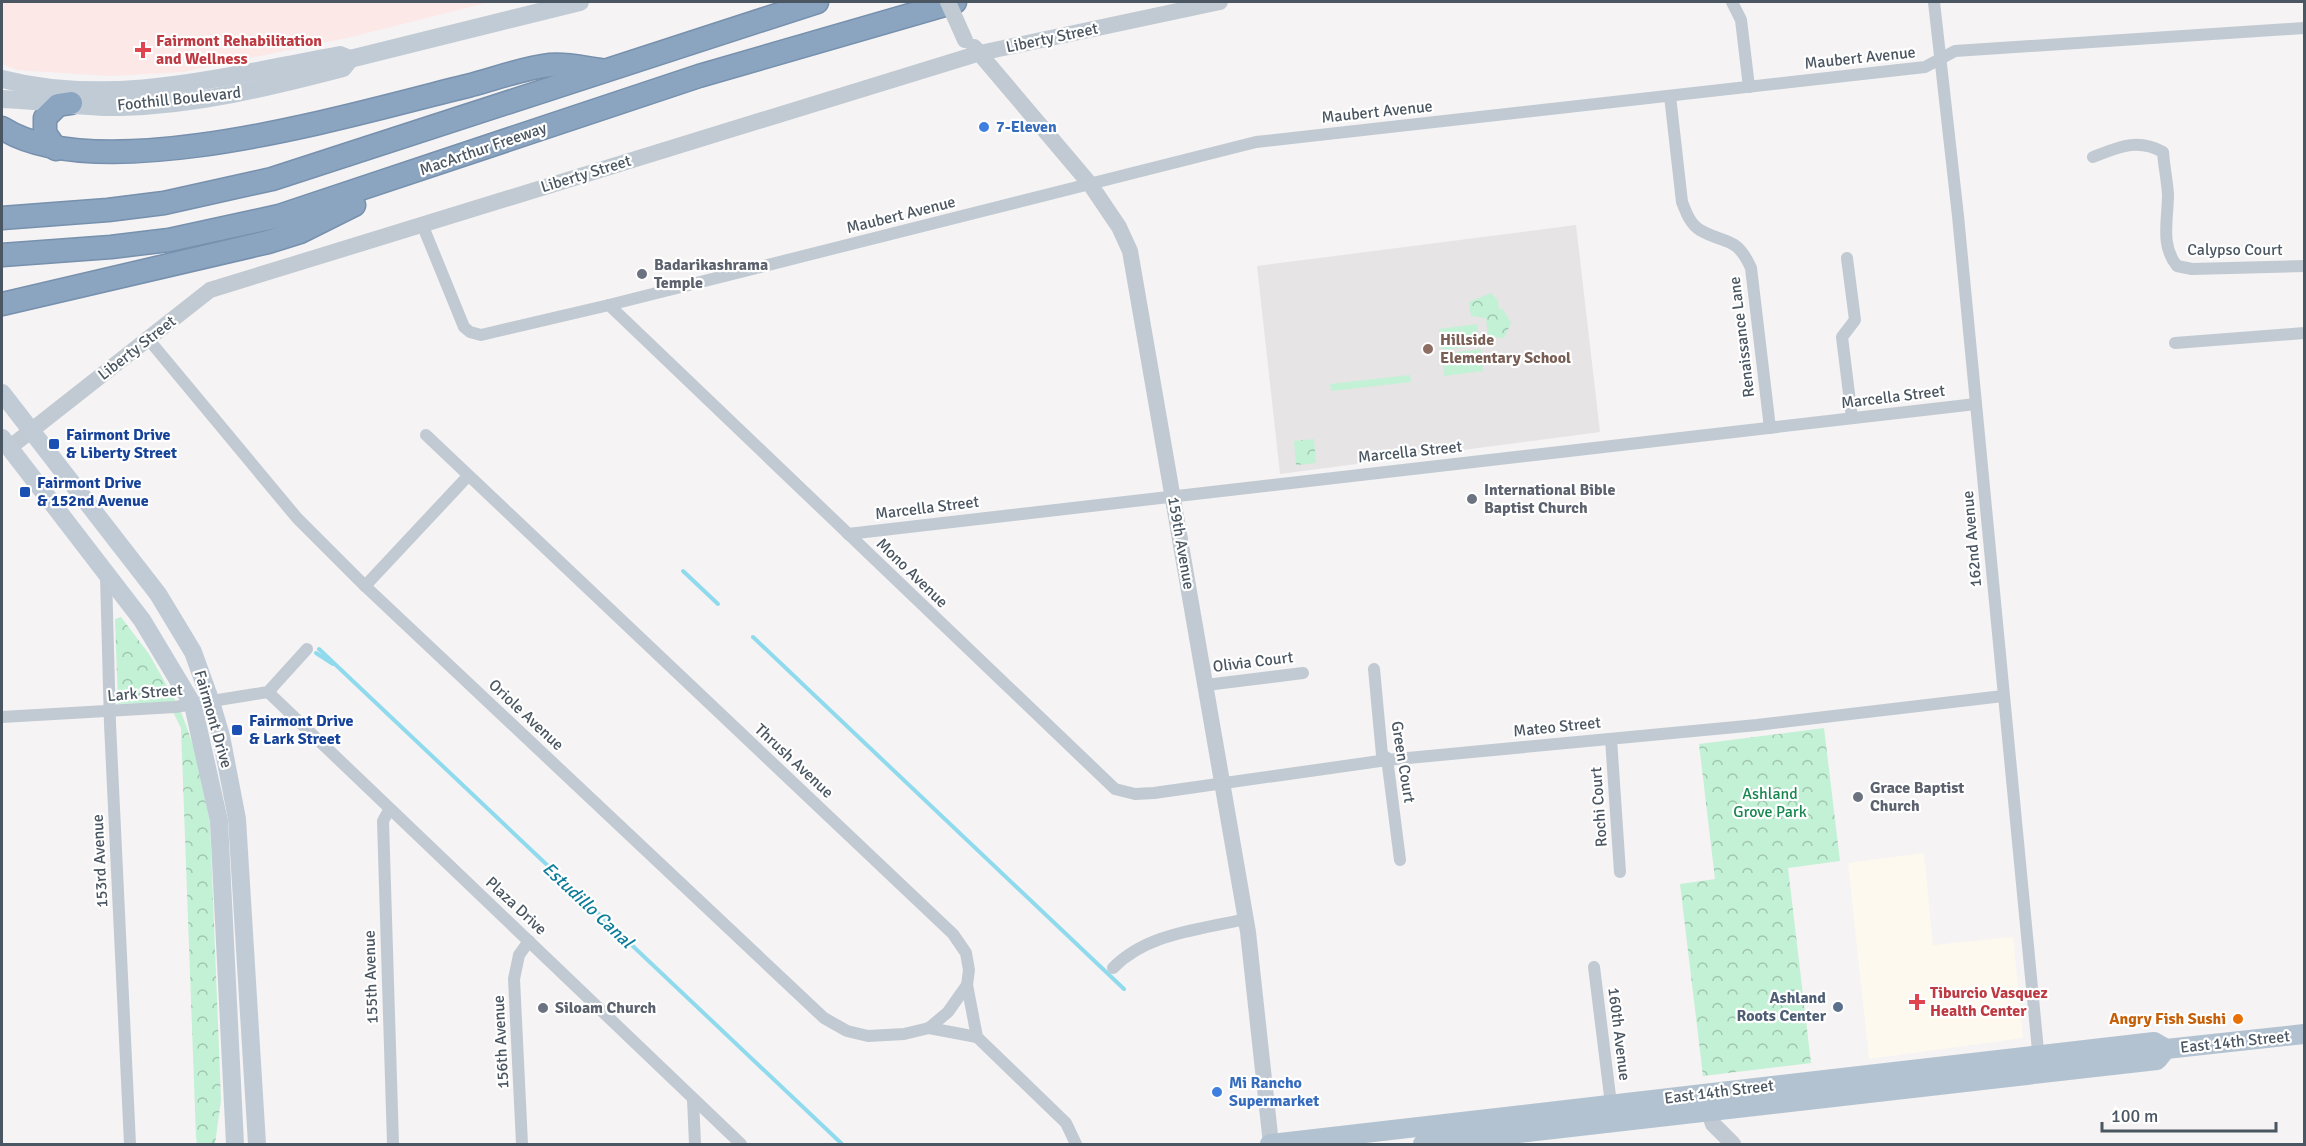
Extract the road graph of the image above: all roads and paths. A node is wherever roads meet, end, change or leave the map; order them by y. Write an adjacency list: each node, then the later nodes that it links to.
1 (580, 2): 13 (main road, Foothill Boulevard)
2 (817, 2): 11 (highway, MacArthur Freeway)
3 (948, 2): 9 (street, 159th Avenue, bridge)
4 (955, 2): 21 (highway, MacArthur Freeway)
5 (1220, 2): 9 (street, Liberty Street)
6 (1732, 2): 14 (street)
7 (1934, 2): 10 (street, 162nd Avenue)
8 (2304, 28): 10 (street, Maubert Avenue)
9 (980, 53): 22 (street, 159th Avenue); 24 (street, Liberty Street)
10 (1940, 60): 14 (street, Maubert Avenue); 34 (street, 162nd Avenue)
11 (610, 71): 19 (highway); 23 (highway, MacArthur Freeway)
12 (2, 79): 13 (main road, Foothill Boulevard)
13 (225, 87): 17 (main road, Foothill Boulevard)
14 (1749, 87): 15 (street, Maubert Avenue)
15 (1670, 96): 22 (street, Maubert Avenue); 36 (street, Renaissance Lane)
16 (2, 99): 17 (main road, Foothill Boulevard)
17 (71, 103): 19 (highway)
18 (2, 128): 19 (highway)
19 (56, 148)
20 (2093, 157): 27 (street, Calypso Court)
21 (428, 168): 25 (highway, MacArthur Freeway); 28 (highway)
22 (1090, 184): 29 (street, Maubert Avenue); 41 (street, 159th Avenue)
23 (2, 218)
24 (422, 224): 29 (street, Maubert Avenue); 31 (street, Liberty Street)
25 (2, 255)
26 (1847, 258): 35 (street)
27 (2304, 266)
28 (2, 304)
29 (609, 305): 42 (street, Mono Avenue)
30 (2304, 333): 32 (street)
31 (149, 340): 37 (street, Liberty Street); 44 (street, Oriole Avenue)
32 (2175, 343)
33 (2, 393): 37 (main road, Fairmont Drive)
34 (1976, 404): 35 (street, Marcella Street); 50 (street, 162nd Avenue)
35 (1852, 418): 36 (street, Marcella Street)
36 (1770, 428): 41 (street, Marcella Street)
37 (31, 431): 39 (street, Liberty Street); 51 (main road, Fairmont Drive)
38 (426, 435): 40 (street, Thrush Avenue)
39 (4, 446): 43 (main road, Fairmont Drive)
40 (468, 476): 44 (street); 65 (street, Thrush Avenue)
41 (1173, 497): 42 (street, Marcella Street); 48 (street, 159th Avenue)
42 (848, 534): 57 (street, Mono Avenue)
43 (106, 576): 51 (main road, Fairmont Drive); 52 (street, 153rd Avenue)
44 (365, 586): 66 (street, Oriole Avenue)
45 (307, 649): 49 (street)
46 (1374, 669): 55 (street, Green Court)
47 (1303, 673): 48 (street, Olivia Court)
48 (1206, 685): 56 (street, 159th Avenue)
49 (268, 692): 51 (street, Lark Street); 58 (street, Plaza Drive)
50 (2003, 696): 54 (street, Mateo Street); 70 (street, 162nd Avenue)
51 (202, 704): 52 (street, Lark Street); 76 (main road, Fairmont Drive); 77 (main road, Fairmont Drive)
52 (109, 712): 53 (street, Lark Street); 75 (street, 153rd Avenue)
53 (2, 717)
54 (1611, 739): 55 (street, Mateo Street); 60 (street, Rochi Court)
55 (1387, 760): 56 (street, Mateo Street); 59 (street, Green Court)
56 (1223, 783): 57 (street, Mateo Street); 61 (street, 159th Avenue)
57 (1115, 789)
58 (389, 810): 62 (street, Plaza Drive); 78 (street, 155th Avenue)
59 (1400, 860)
60 (1620, 872)
61 (1245, 919): 64 (street); 83 (street, 159th Avenue)
62 (529, 941): 72 (street, Plaza Drive); 79 (street, 156th Avenue)
63 (1594, 967): 74 (street, 160th Avenue)
64 (1113, 968)
65 (967, 985): 66 (street); 68 (street, Thrush Avenue)
66 (929, 1028): 68 (street, Oriole Avenue)
67 (2304, 1034): 69 (main road, East 14th Street)
68 (978, 1038): 82 (street)
69 (2166, 1050): 70 (main road, East 14th Street); 71 (main road, East 14th Street)
70 (2038, 1054): 71 (street, 162nd Avenue); 73 (main road, East 14th Street)
71 (2040, 1074): 73 (main road, East 14th Street)
72 (693, 1099): 80 (street); 81 (street, Plaza Drive)
73 (1705, 1103): 74 (main road, East 14th Street); 84 (main road, East 14th Street); 85 (street)
74 (1611, 1104): 83 (main road, East 14th Street)
75 (130, 1144)
76 (235, 1144)
77 (257, 1144)
78 (393, 1144)
79 (522, 1144)
80 (695, 1144)
81 (741, 1144)
82 (1076, 1144)
83 (1271, 1144)
84 (1423, 1144)
85 (1733, 1144)

